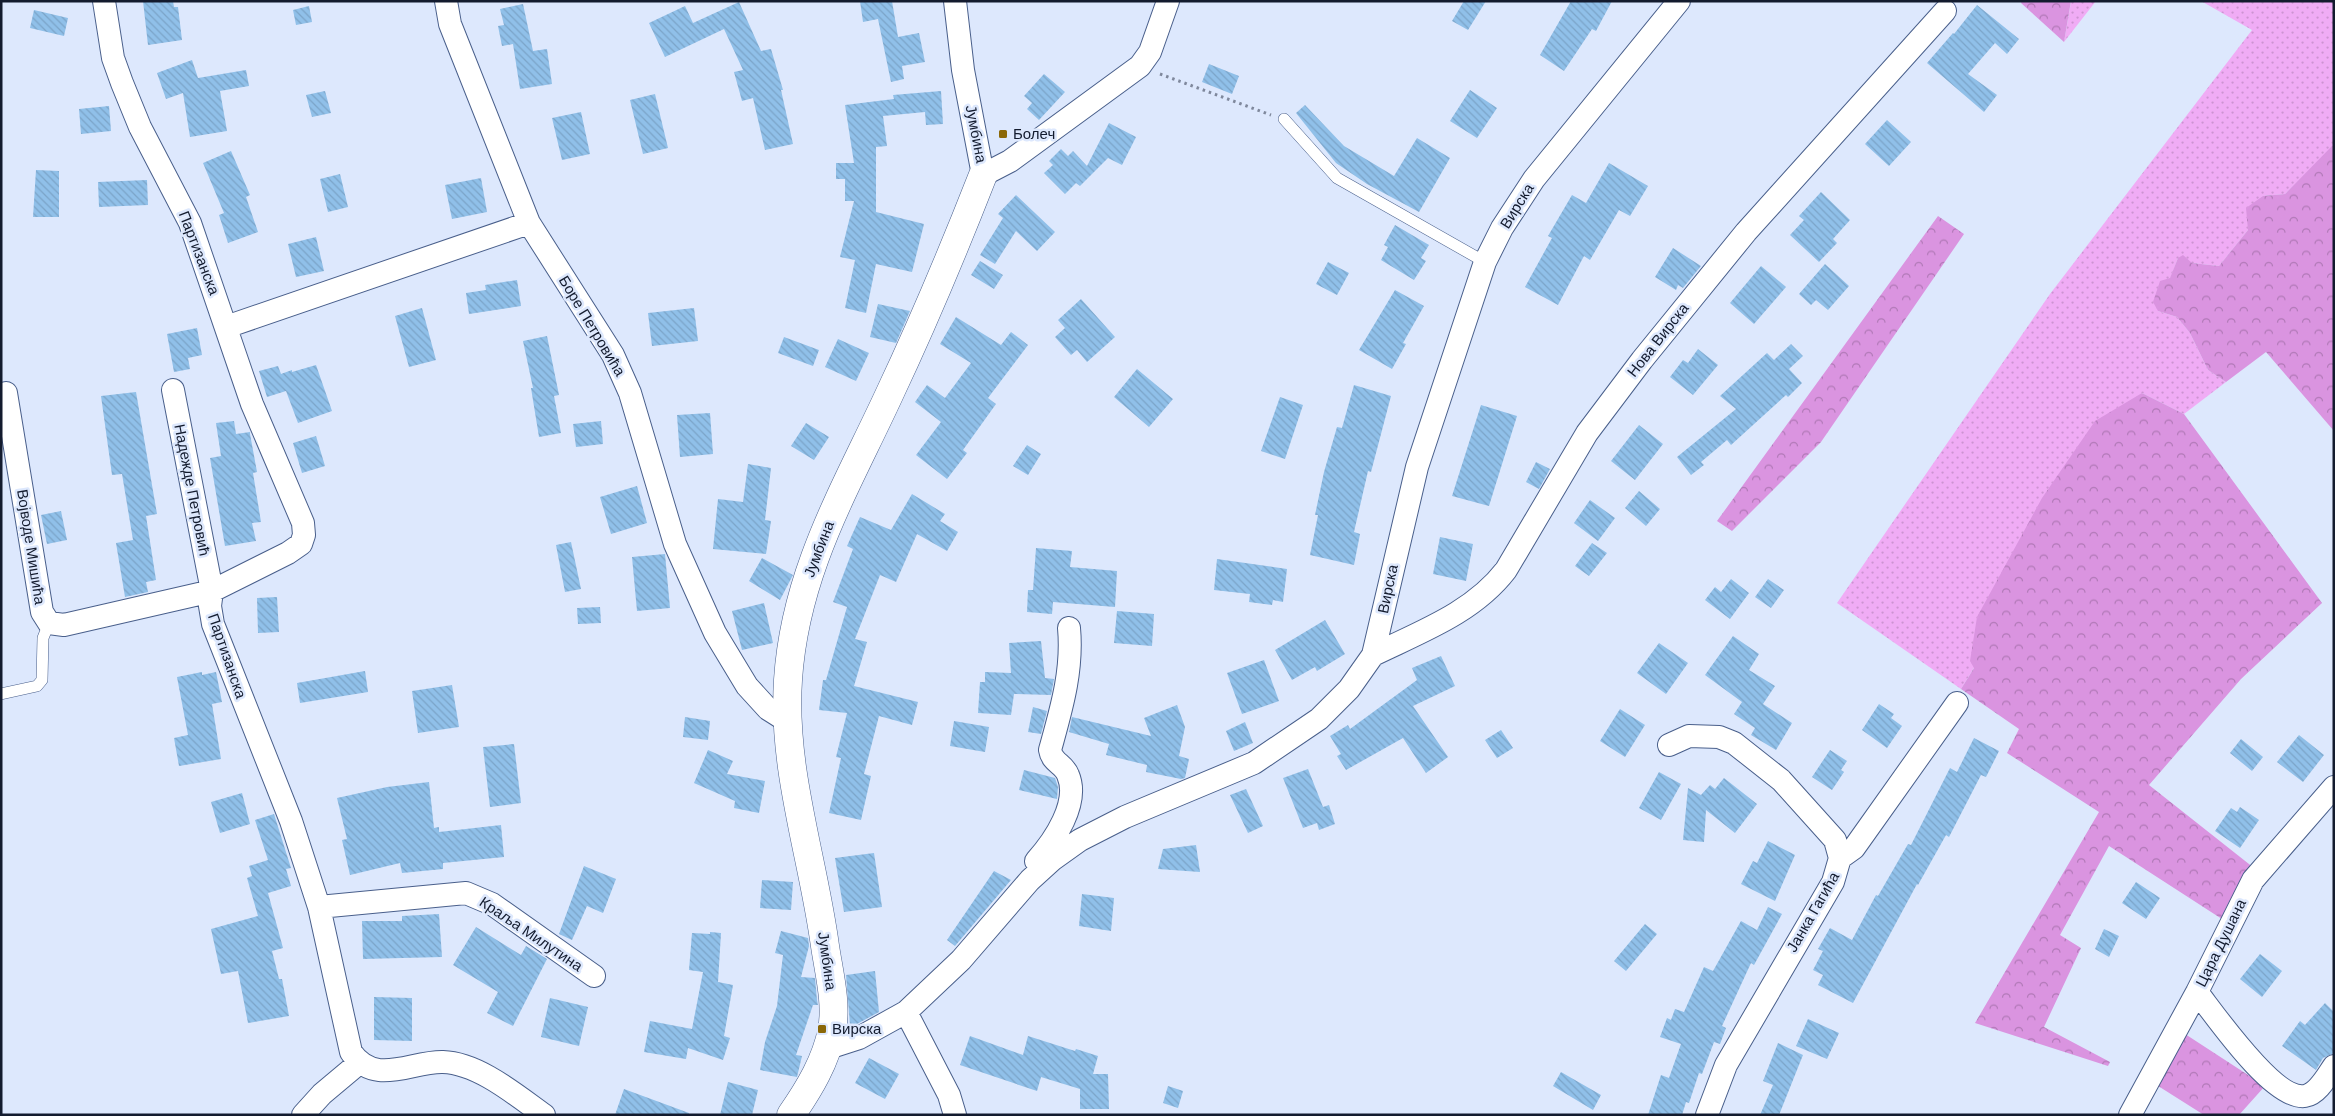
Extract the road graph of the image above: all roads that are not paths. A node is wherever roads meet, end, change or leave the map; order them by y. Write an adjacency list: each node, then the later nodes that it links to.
1 (104, 1): 11 (street, Партизанска)
2 (446, 1): 9 (street, Боре Петровића)
3 (955, 1): 8 (street, Јумбина)
4 (1168, 1): 8 (street)
5 (1679, 1): 10 (street, Вирска)
6 (1945, 11): 17 (street, Нова Вирска)
7 (1284, 119): 10 (lane)
8 (983, 175): 20 (street, Јумбина)
9 (529, 223): 11 (street); 20 (street, Боре Петровића)
10 (1485, 262): 17 (street, Вирска)
11 (226, 327): 14 (street, Партизанска)
12 (173, 390): 14 (street, Надежде Петровић)
13 (6, 393): 15 (street, Војводе Мишића)
14 (212, 590): 15 (street, Војводе Мишића); 25 (street, Партизанска)
15 (49, 623): 18 (lane)
16 (1069, 628): 24 (street)
17 (1373, 654): 24 (street, Вирска)
18 (1, 694)
19 (1957, 703): 23 (street)
20 (787, 721): 29 (street, Јумбина)
21 (1669, 745): 23 (street, Јанка Гагића)
22 (2334, 787): 27 (street, Цара Душана)
23 (1840, 858): 36 (street, Јанка Гагића)
24 (1030, 880): 28 (street, Вирска)
25 (318, 907): 26 (street, Краља Милутина); 30 (street, Партизанска)
26 (594, 976)
27 (2197, 992): 31 (street); 37 (street, Цара Душана)
28 (906, 1012): 29 (street, Вирска); 35 (street)
29 (828, 1048): 34 (street, Јумбина)
30 (359, 1063): 32 (street); 33 (street)
31 (2334, 1066)
32 (303, 1115)
33 (544, 1115)
34 (791, 1115)
35 (955, 1115)
36 (1707, 1115)
37 (2130, 1115)

